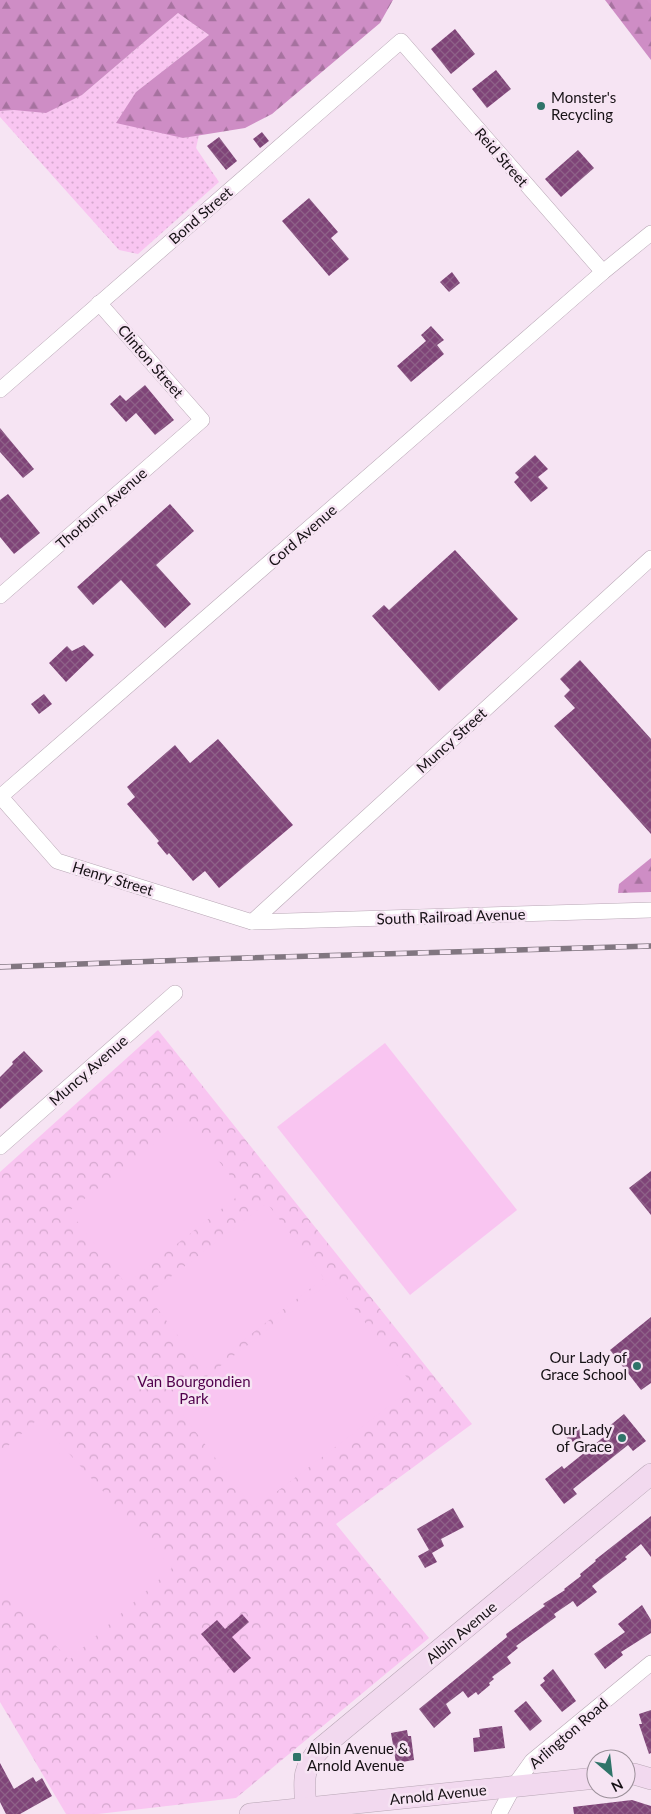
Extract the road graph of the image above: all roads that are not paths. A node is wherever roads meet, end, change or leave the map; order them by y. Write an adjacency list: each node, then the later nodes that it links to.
1 (401, 41): 3 (street, Reid Street); 4 (street, Bond Street)
2 (651, 233): 3 (street)
3 (603, 272): 9 (street, Cord Avenue)
4 (99, 303): 5 (street, Bond Street); 6 (street, Clinton Street)
5 (0, 390)
6 (202, 420): 8 (street, Thorburn Avenue)
7 (651, 558): 11 (street, Muncy Street)
8 (0, 596)
9 (0, 796): 11 (street, Henry Street)
10 (651, 910): 11 (street, South Railroad Avenue)
11 (252, 922)
12 (175, 993): 13 (street, Muncy Avenue)
13 (0, 1147)
14 (651, 1474): 20 (street, Albin Avenue)
15 (651, 1663): 19 (street, Arlington Road)
16 (636, 1775): 18 (street)
17 (586, 1779): 19 (street, Arnold Avenue)
18 (651, 1779)
19 (514, 1786): 20 (street, Arnold Avenue); 22 (street, Arlington Road)
20 (306, 1808): 21 (street, Arnold Avenue)
21 (250, 1814)
22 (499, 1814)

